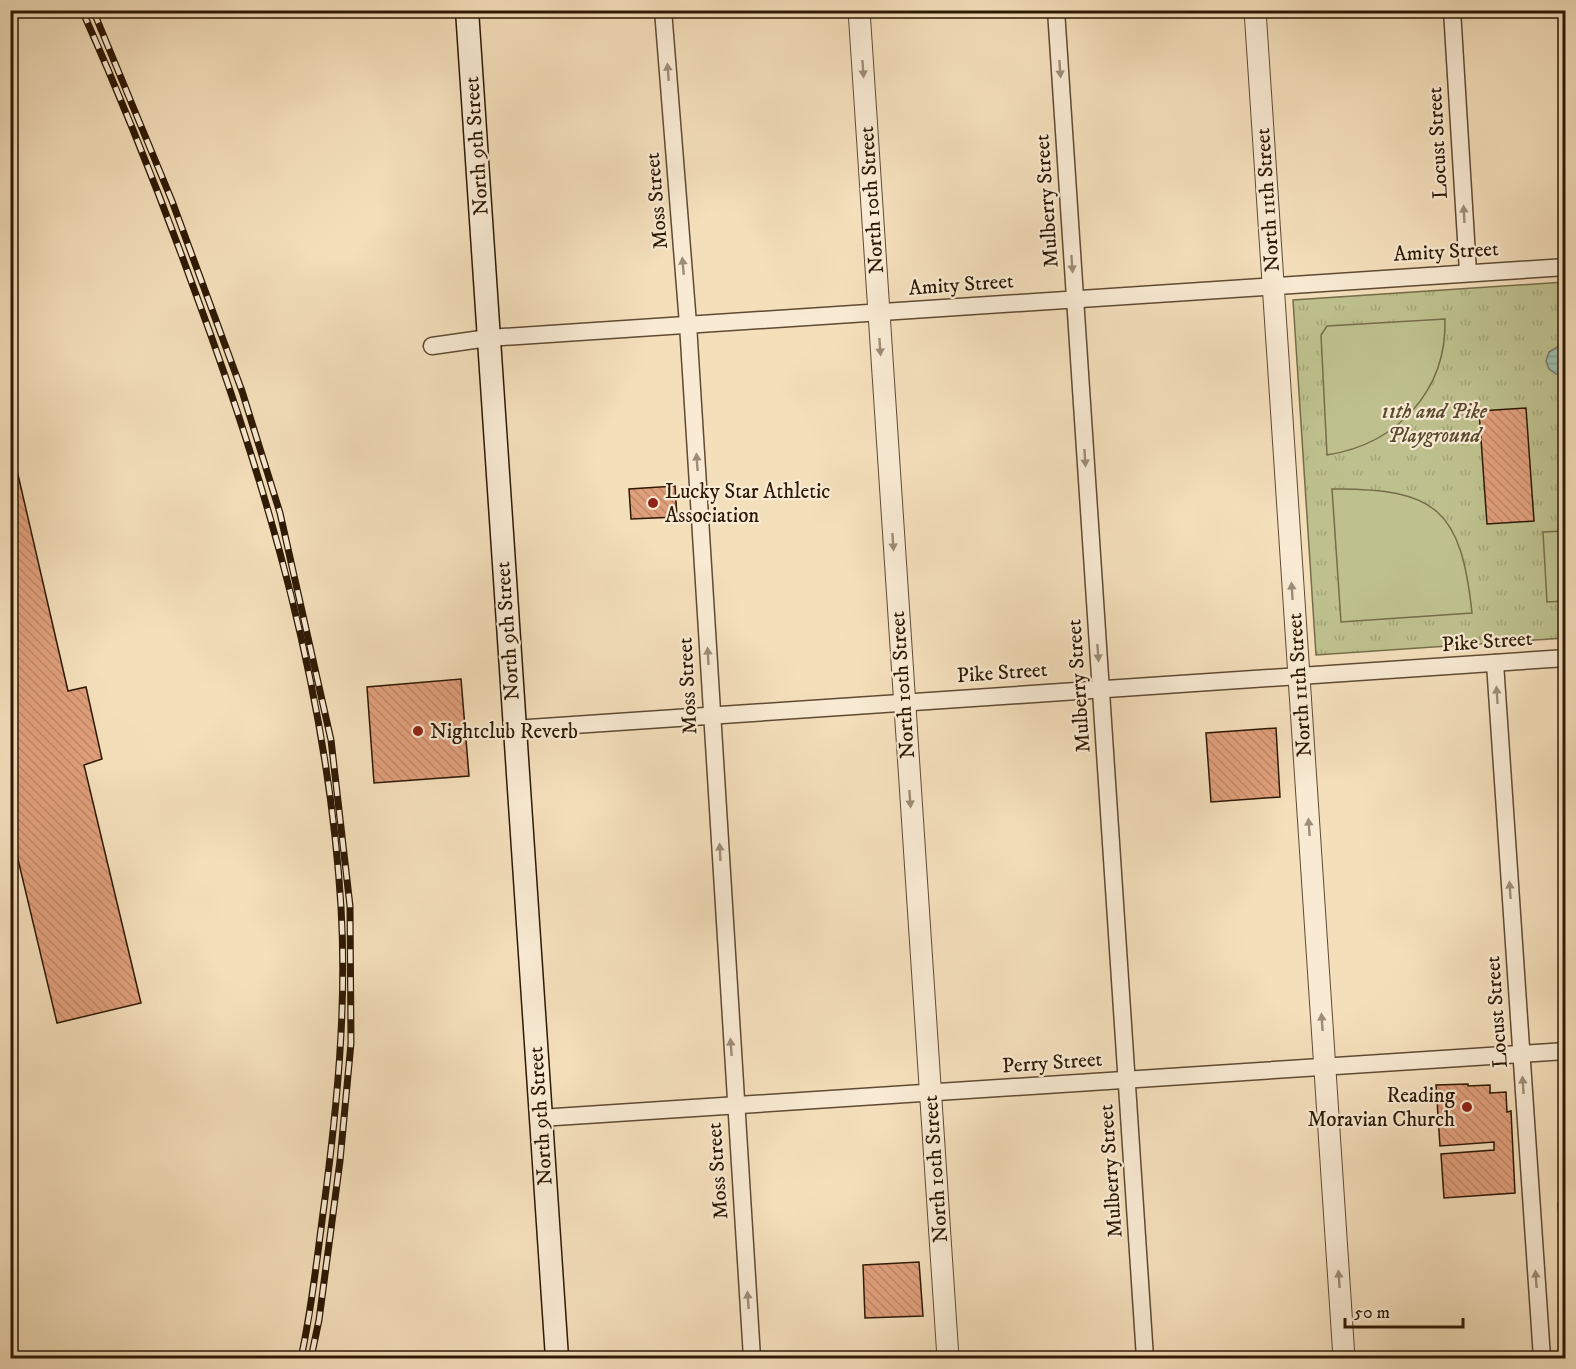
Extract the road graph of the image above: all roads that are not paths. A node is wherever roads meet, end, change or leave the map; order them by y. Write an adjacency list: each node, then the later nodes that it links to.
1 (467, 10): 13 (main road, North 9th Street)
2 (663, 10): 12 (street, Moss Street, one-way to 2)
3 (859, 10): 11 (street, North 10th Street, one-way to 11)
4 (1056, 10): 10 (street, Mulberry Street, one-way to 10)
5 (1255, 10): 9 (street, North 11th Street)
6 (1452, 10): 8 (street, Locust Street, one-way to 6)
7 (1566, 267): 8 (street, Amity Street)
8 (1468, 273): 9 (street, Amity Street)
9 (1272, 285): 10 (street, Amity Street); 17 (street, North 11th Street, one-way to 9)
10 (1074, 299): 11 (street, Amity Street); 18 (street, Mulberry Street, one-way to 18)
11 (878, 312): 12 (street, Amity Street); 19 (street, North 10th Street, one-way to 19)
12 (688, 324): 13 (street, Amity Street); 20 (street, Moss Street, one-way to 12)
13 (488, 338): 14 (street, Amity Street); 21 (main road, North 9th Street)
14 (432, 346)
15 (1566, 658): 16 (street, Pike Street)
16 (1495, 663): 17 (street, Pike Street); 23 (street, Locust Street, one-way to 16)
17 (1298, 675): 18 (street, Pike Street); 24 (street, North 11th Street, one-way to 17)
18 (1101, 688): 19 (street, Pike Street); 25 (street, Mulberry Street)
19 (903, 702): 20 (street, Pike Street); 26 (street, North 10th Street, one-way to 26)
20 (711, 715): 21 (street, Pike Street); 27 (street, Moss Street, one-way to 20)
21 (514, 729): 28 (main road, North 9th Street)
22 (1566, 1051): 23 (street, Perry Street)
23 (1521, 1054): 24 (street, Perry Street); 34 (street, Locust Street, one-way to 23)
24 (1325, 1066): 25 (street, Perry Street); 33 (street, North 11th Street, one-way to 24)
25 (1127, 1079): 26 (street, Perry Street); 32 (street, Mulberry Street)
26 (930, 1092): 27 (street, Perry Street); 31 (street, North 10th Street)
27 (735, 1105): 28 (street, Perry Street); 30 (street, Moss Street, one-way to 27)
28 (540, 1118): 29 (main road, North 9th Street)
29 (556, 1359)
30 (752, 1359)
31 (948, 1359)
32 (1145, 1359)
33 (1344, 1359)
34 (1542, 1359)

